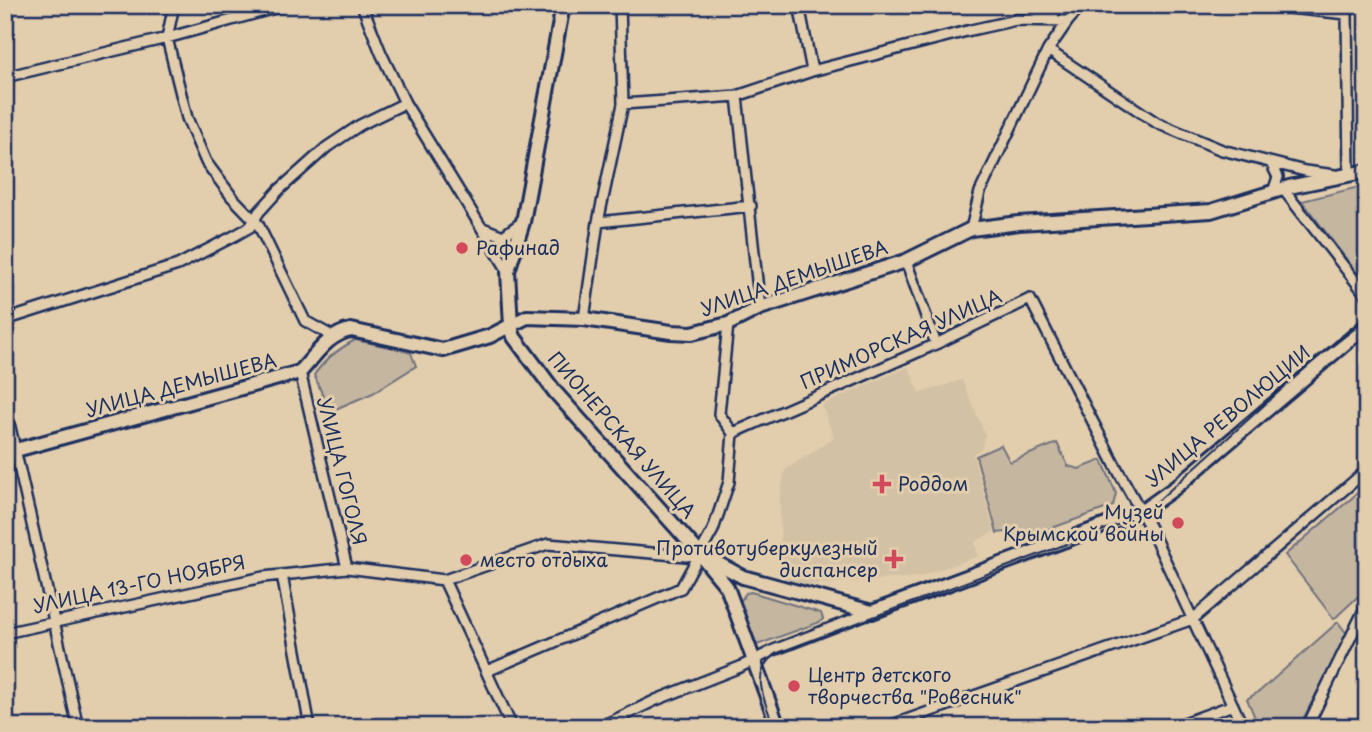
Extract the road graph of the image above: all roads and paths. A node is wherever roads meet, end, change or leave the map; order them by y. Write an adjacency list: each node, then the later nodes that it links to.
1 (174, 5): 14 (street)
2 (286, 5): 14 (street)
3 (362, 5): 12 (street, ПИОНЕРСКАЯ УЛИЦА)
4 (372, 5): 12 (street)
5 (563, 5): 27 (street)
6 (620, 5): 20 (street)
7 (799, 5): 16 (street)
8 (1015, 5): 13 (street)
9 (1082, 5): 13 (street)
10 (1260, 5): 11 (street)
11 (1348, 9): 23 (street)
12 (369, 19): 19 (street, ПИОНЕРСКАЯ УЛИЦА)
13 (1068, 21): 15 (street); 16 (street)
14 (167, 38): 17 (street); 26 (street)
15 (1048, 50): 21 (street); 30 (street)
16 (812, 71): 18 (street)
17 (5, 77)
18 (737, 96): 20 (street); 25 (street)
19 (405, 103): 26 (street); 29 (street, ПИОНЕРСКАЯ УЛИЦА)
20 (623, 104): 28 (street)
21 (1271, 163): 23 (street); 24 (street)
22 (1367, 171): 23 (street, УЛИЦА ДЕМЫШЕВА)
23 (1346, 175): 24 (street, УЛИЦА ДЕМЫШЕВА)
24 (1278, 190): 30 (street, УЛИЦА ДЕМЫШЕВА); 33 (street)
25 (751, 206): 28 (street); 34 (street)
26 (254, 221): 36 (street); 40 (street)
27 (523, 222): 29 (street); 32 (street)
28 (598, 222): 35 (street)
29 (479, 225): 32 (street, ПИОНЕРСКАЯ УЛИЦА)
30 (971, 229): 31 (street, УЛИЦА ДЕМЫШЕВА)
31 (906, 261): 34 (street, УЛИЦА ДЕМЫШЕВА); 41 (street)
32 (508, 271): 39 (street, ПИОНЕРСКАЯ УЛИЦА)
33 (1367, 296)
34 (760, 308): 37 (street, УЛИЦА ДЕМЫШЕВА)
35 (584, 319): 37 (street, УЛИЦА ДЕМЫШЕВА); 39 (street, УЛИЦА ДЕМЫШЕВА)
36 (5, 320)
37 (728, 324): 44 (street)
38 (1367, 325): 47 (street, УЛИЦА РЕВОЛЮЦИИ)
39 (511, 326): 40 (street, УЛИЦА ДЕМЫШЕВА); 48 (street, ПИОНЕРСКАЯ УЛИЦА)
40 (332, 337): 42 (street, УЛИЦА ДЕМЫШЕВА)
41 (936, 344): 44 (street, ПРИМОРСКАЯ УЛИЦА); 47 (street, ПРИМОРСКАЯ УЛИЦА)
42 (300, 372): 45 (street, УЛИЦА ДЕМЫШЕВА); 49 (street, УЛИЦА ГОГОЛЯ)
43 (5, 405): 45 (street)
44 (733, 433): 48 (street)
45 (11, 452): 57 (street)
46 (1367, 470): 56 (street)
47 (1142, 512): 55 (street, УЛИЦА РЕВОЛЮЦИИ); 56 (street, ПРИМОРСКАЯ УЛИЦА)
48 (700, 554): 51 (street); 52 (street); 53 (street, ПИОНЕРСКАЯ УЛИЦА); 60 (street)
49 (347, 568): 50 (street, УЛИЦА ГОГОЛЯ); 52 (street)
50 (282, 575): 57 (street, УЛИЦА 13-ГО НОЯБРЯ); 63 (street)
51 (743, 578): 53 (street); 55 (street)
52 (444, 580): 60 (street)
53 (727, 587): 59 (street, ПИОНЕРСКАЯ УЛИЦА)
54 (1367, 608): 70 (street)
55 (872, 612): 59 (street, УЛИЦА РЕВОЛЮЦИИ)
56 (1193, 619): 61 (street, ПРИМОРСКАЯ УЛИЦА); 67 (street)
57 (56, 621): 58 (street, УЛИЦА 13-ГО НОЯБРЯ); 62 (street)
58 (5, 633)
59 (753, 659): 65 (street, УЛИЦА РЕВОЛЮЦИИ); 66 (street, ПИОНЕРСКАЯ УЛИЦА)
60 (487, 671): 64 (street)
61 (1233, 705): 68 (street); 69 (street, ПРИМОРСКАЯ УЛИЦА)
62 (78, 727)
63 (310, 727)
64 (512, 727)
65 (600, 727)
66 (778, 727)
67 (886, 727)
68 (1173, 727)
69 (1243, 727)
70 (1307, 727)

